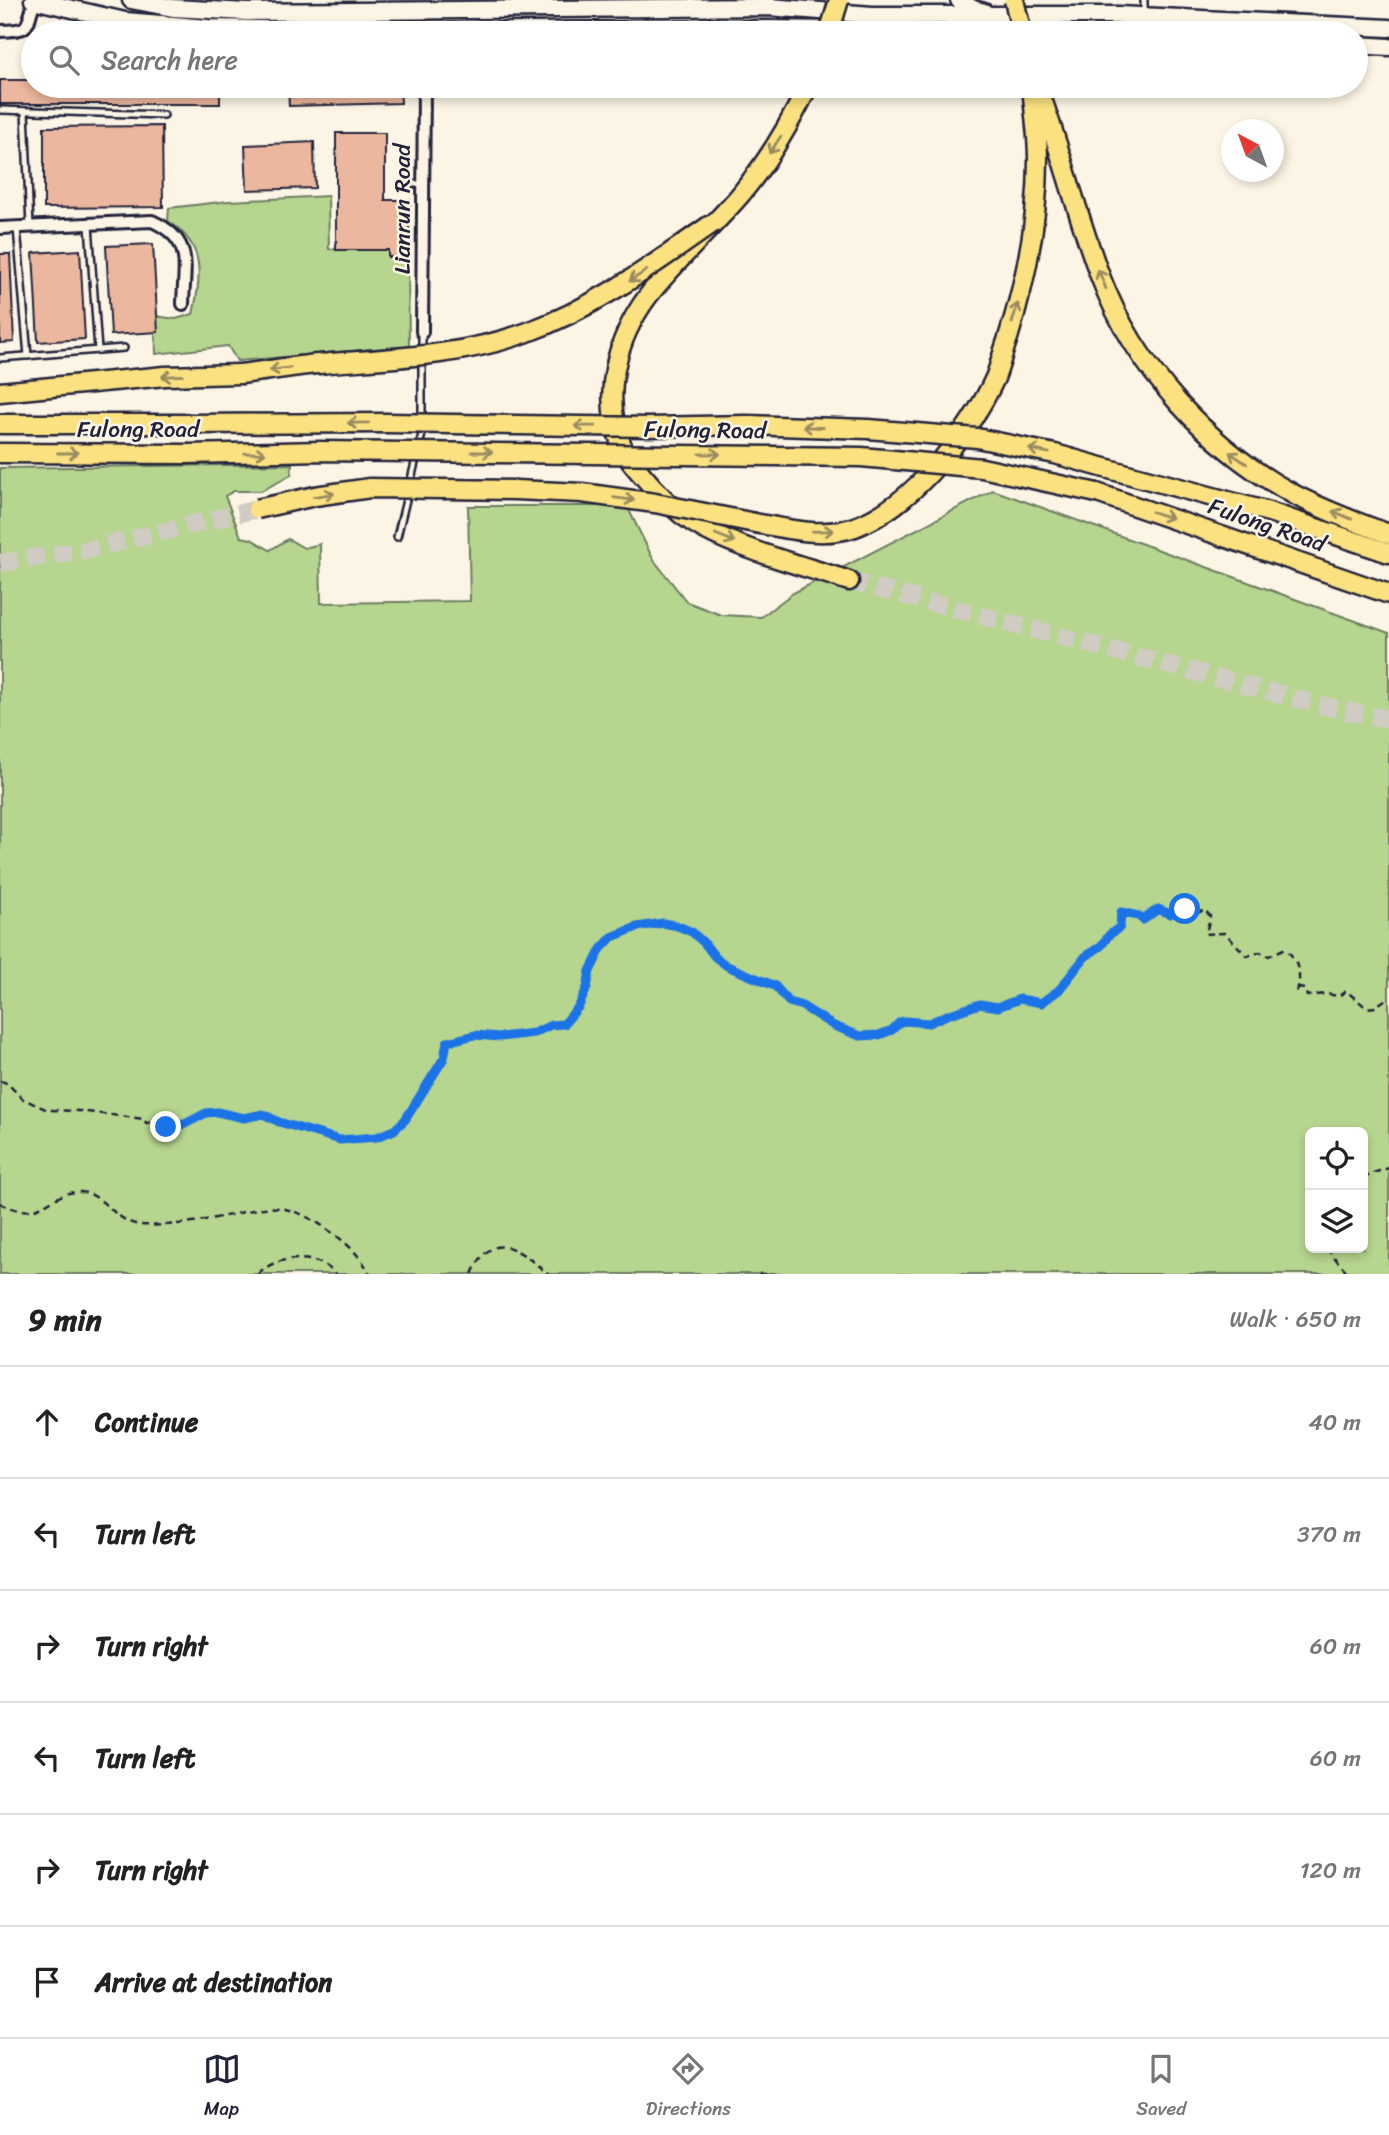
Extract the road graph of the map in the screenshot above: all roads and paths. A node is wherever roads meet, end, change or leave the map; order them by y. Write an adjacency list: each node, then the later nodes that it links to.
1 (34, 0): 12 (street); 13 (main road)
2 (131, 0): 10 (main road)
3 (839, 0): 14 (highway, bridge)
4 (884, 0): 10 (main road)
5 (960, 0): 11 (main road)
6 (1014, 0): 15 (highway, bridge)
7 (1144, 0): 17 (lane)
8 (912, 7): 9 (main road); 10 (main road)
9 (936, 7): 11 (main road)
10 (855, 13)
11 (997, 15): 16 (main road)
12 (28, 21)
13 (125, 21)
14 (833, 21)
15 (1019, 21)
16 (1085, 21)
17 (1144, 21)
18 (1368, 29): 19 (main road)
19 (1389, 29)
20 (21, 30): 21 (street)
21 (0, 31)
22 (1368, 46): 23 (main road)
23 (1389, 47)
24 (423, 98): 37 (street, Lianrun Road)
25 (802, 98): 31 (highway, one-way to 31)
26 (1033, 98): 45 (highway, one-way to 26, bridge)
27 (1042, 98): 46 (highway, one-way to 27)
28 (0, 110): 29 (lane)
29 (25, 111): 30 (lane); 33 (lane)
30 (164, 115)
31 (713, 223): 42 (highway, one-way to 42, bridge); 49 (highway, one-way to 49, bridge)
32 (89, 225): 33 (street); 36 (street); 39 (lane)
33 (30, 227): 35 (street)
34 (0, 228): 35 (street)
35 (17, 228): 40 (lane)
36 (183, 304)
37 (422, 332): 47 (lane)
38 (124, 348): 39 (lane)
39 (98, 350): 40 (lane)
40 (27, 356): 41 (lane)
41 (0, 358)
42 (0, 392)
43 (0, 424): 48 (highway, Fulong Road, one-way to 43, bridge)
44 (0, 453): 50 (highway, Fulong Road, one-way to 50, bridge)
45 (257, 509)
46 (1389, 534)
47 (397, 537)
48 (1389, 553)
49 (849, 581)
50 (1389, 594)
51 (1389, 997): 52 (path)
52 (0, 1081)
53 (1389, 1168): 54 (path)
54 (1368, 1176)
55 (0, 1203): 59 (path)
56 (1330, 1253): 64 (path)
57 (258, 1274): 58 (path)
58 (335, 1274)
59 (370, 1274)
60 (472, 1274): 61 (path)
61 (548, 1274)
62 (759, 1274): 63 (path)
63 (777, 1274)
64 (1349, 1274)

